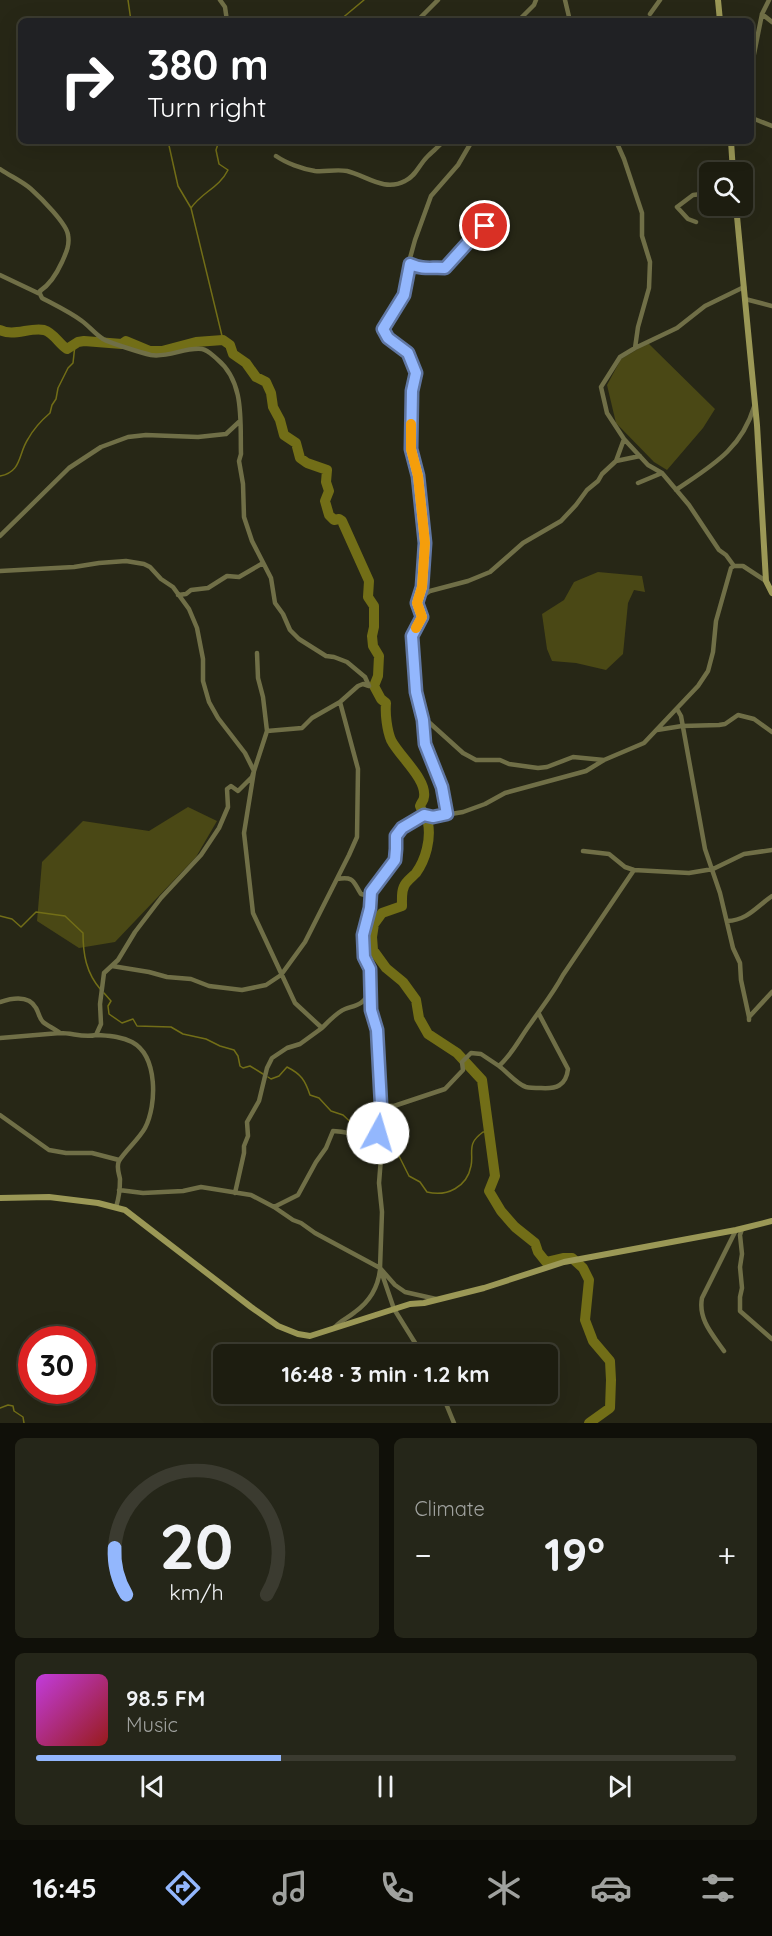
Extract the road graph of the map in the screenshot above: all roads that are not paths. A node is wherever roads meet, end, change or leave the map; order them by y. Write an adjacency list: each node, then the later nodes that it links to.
1 (220, 0): 10 (street)
2 (438, 0): 11 (street)
3 (536, 0): 12 (street)
4 (565, 0): 13 (street)
5 (660, 0): 8 (street)
6 (718, 0): 14 (street)
7 (769, 0): 9 (street)
8 (650, 14)
9 (762, 14): 15 (street); 16 (street)
10 (226, 18)
11 (420, 18)
12 (521, 18)
13 (569, 18)
14 (720, 18)
15 (772, 22)
16 (754, 54)
17 (754, 119): 18 (street)
18 (772, 126)
19 (441, 144): 23 (street)
20 (470, 144): 30 (street)
21 (617, 144): 36 (street)
22 (731, 144): 24 (street)
23 (276, 156)
24 (733, 162)
25 (0, 170): 33 (street)
26 (699, 194): 28 (street)
27 (737, 216): 32 (street)
28 (696, 222)
29 (485, 226): 30 (street)
30 (410, 264): 52 (street)
31 (0, 275): 33 (street)
32 (744, 287): 34 (street); 36 (street)
33 (40, 294): 38 (street)
34 (745, 299): 35 (street); 37 (street)
35 (772, 306)
36 (635, 348): 39 (street)
37 (755, 404): 44 (street); 49 (street)
38 (240, 421): 45 (street); 46 (street)
39 (624, 439): 40 (street); 41 (street)
40 (640, 456): 41 (street); 42 (street)
41 (616, 461): 52 (street)
42 (662, 473): 43 (street); 44 (street)
43 (638, 483)
44 (676, 490): 47 (street)
45 (0, 536)
46 (263, 563): 51 (street); 54 (street)
47 (734, 566): 49 (street); 55 (street)
48 (0, 571): 51 (street)
49 (766, 581): 50 (street)
50 (772, 591)
51 (178, 595): 62 (street)
52 (417, 603): 56 (street)
53 (257, 653): 59 (street)
54 (340, 702): 59 (street); 68 (street)
55 (677, 710): 57 (street); 58 (street)
56 (421, 715): 61 (street); 63 (street)
57 (682, 726): 58 (street); 60 (street); 66 (street)
58 (657, 730): 61 (street)
59 (267, 731): 62 (street)
60 (772, 732)
61 (604, 760): 63 (street)
62 (254, 771): 72 (street); 73 (street)
63 (447, 814): 69 (street)
64 (772, 850): 66 (street)
65 (583, 851): 67 (street)
66 (712, 869): 67 (street); 71 (street)
67 (634, 870): 77 (street)
68 (337, 879): 69 (street); 73 (street)
69 (371, 892): 74 (street)
70 (772, 896): 71 (street)
71 (727, 921): 75 (street)
72 (111, 965): 73 (street); 80 (street)
73 (281, 975): 78 (street)
74 (370, 991): 78 (street); 83 (street)
75 (772, 992)
76 (0, 1002): 79 (street)
77 (539, 1014): 82 (street); 82 (street)
78 (322, 1028): 88 (street)
79 (60, 1033): 80 (street); 81 (street)
80 (96, 1035): 86 (street)
81 (0, 1038)
82 (499, 1066): 83 (street)
83 (381, 1105): 85 (street)
84 (0, 1114): 86 (street)
85 (381, 1158): 91 (street); 94 (street)
86 (119, 1160): 87 (street)
87 (119, 1190): 88 (street); 90 (street)
88 (235, 1193): 91 (street)
89 (0, 1198): 90 (street)
90 (116, 1207): 97 (street)
91 (274, 1207): 94 (street)
92 (772, 1221): 93 (street)
93 (739, 1229): 95 (street); 98 (street); 100 (street)
94 (380, 1268): 95 (street); 96 (street); 97 (street)
95 (439, 1300): 96 (street)
96 (394, 1309): 97 (street); 99 (street)
97 (335, 1328)
98 (772, 1339)
99 (416, 1344)
100 (724, 1351)
101 (446, 1404): 102 (street)
102 (454, 1423)

